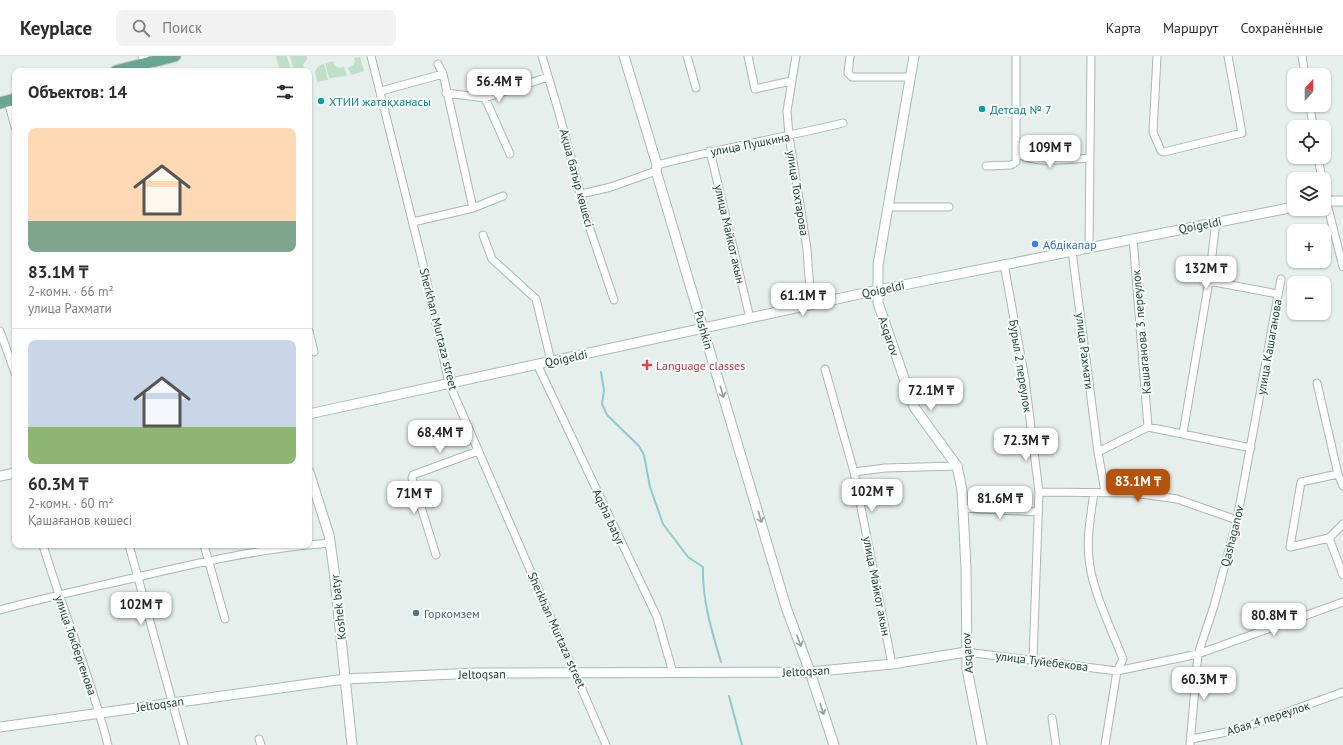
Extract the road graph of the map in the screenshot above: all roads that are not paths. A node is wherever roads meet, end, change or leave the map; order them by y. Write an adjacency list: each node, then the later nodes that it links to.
1 (175, 56): 15 (main road)
2 (372, 56): 24 (street, Sherkhan Murtaza street)
3 (542, 56): 20 (street, Ақша батыр көшесі)
4 (624, 56): 36 (street, Pushkin)
5 (687, 56): 23 (street)
6 (748, 56): 22 (street)
7 (796, 56): 22 (street, улица Тохтарова)
8 (850, 56): 21 (street)
9 (914, 56): 21 (street, Asqarov)
10 (1016, 56): 32 (street)
11 (1091, 56): 34 (street)
12 (1157, 56): 13 (street)
13 (1228, 56)
14 (1302, 56): 18 (street)
15 (146, 63): 17 (main road)
16 (438, 64): 19 (street)
17 (127, 68)
18 (1304, 68)
19 (443, 74): 24 (street); 25 (street)
20 (548, 77): 26 (street); 37 (street, Ақша батыр көшесі)
21 (909, 77): 41 (street, Asqarov)
22 (791, 81): 30 (street, улица Тохтарова)
23 (696, 88)
24 (381, 91): 46 (street, Sherkhan Murtaza street)
25 (446, 92): 26 (street); 43 (street)
26 (485, 98): 33 (street)
27 (8, 101): 28 (street)
28 (12, 115)
29 (843, 123): 30 (street, улица Пушкина)
30 (789, 136): 31 (street, улица Пушкина); 59 (street, улица Тохтарова)
31 (710, 151): 36 (street, улица Пушкина); 60 (street, улица Майкот акын)
32 (1016, 153): 34 (street); 35 (street)
33 (510, 154)
34 (1090, 158): 50 (street)
35 (986, 166)
36 (656, 168): 37 (street, улица Пушкина); 61 (street, Pushkin)
37 (581, 194): 58 (street, Ақша батыр көшесі)
38 (503, 196): 43 (street)
39 (1331, 199): 40 (street)
40 (1343, 201)
41 (888, 207): 42 (street); 56 (street, Asqarov)
42 (949, 207)
43 (473, 208): 46 (street)
44 (1287, 208): 47 (street, Qoigeldi)
45 (1329, 216): 53 (street)
46 (413, 222): 69 (street, Sherkhan Murtaza street)
47 (1216, 222): 49 (street, Qoigeldi); 55 (street)
48 (483, 235): 65 (street)
49 (1133, 238): 50 (street, Qoigeldi); 73 (street, Кашаганова 3 переулок)
50 (1089, 247): 51 (street, Qoigeldi)
51 (1072, 250): 52 (street, Qoigeldi); 77 (street, улица Рахмати)
52 (1004, 264): 56 (street, Qoigeldi); 85 (street, Бурыл 2 переулок)
53 (1343, 268)
54 (1281, 279): 57 (street, улица Кашаганова)
55 (1209, 281): 57 (street); 74 (street)
56 (878, 290): 59 (street, Qoigeldi); 78 (street, Asqarov)
57 (1278, 294): 72 (street, улица Кашаганова)
58 (614, 300)
59 (811, 304): 60 (street, Qoigeldi)
60 (750, 318): 61 (street, Qoigeldi)
61 (704, 328): 65 (street, Qoigeldi); 114 (street, Pushkin, one-way to 114)
62 (0, 331): 66 (street)
63 (312, 344): 64 (street)
64 (314, 352)
65 (551, 361): 67 (street, Qoigeldi)
66 (12, 364)
67 (537, 364): 69 (street, Qoigeldi); 113 (street, Aqsha batyr)
68 (825, 369): 79 (street, улица Майкот акын)
69 (449, 383): 71 (street, Qoigeldi); 76 (street, Sherkhan Murtaza street)
70 (1317, 383): 81 (street)
71 (312, 413)
72 (1257, 416): 75 (street, Qashaganov)
73 (1148, 427): 74 (street); 77 (street)
74 (1183, 433): 75 (street)
75 (1251, 448): 90 (street, Qashaganov)
76 (478, 451): 99 (street); 112 (street, Sherkhan Murtaza street)
77 (1098, 452): 86 (street)
78 (957, 466): 79 (street); 88 (street, Asqarov)
79 (854, 472): 110 (street, улица Майкот акын)
80 (12, 474): 82 (street)
81 (1338, 474): 84 (street); 92 (street)
82 (0, 476)
83 (312, 482): 93 (street, Koshek batyr)
84 (1343, 486)
85 (1039, 492): 87 (street); 89 (street, Бурыл 2 переулок)
86 (1106, 492): 87 (street); 90 (street)
87 (1094, 493): 111 (street)
88 (963, 508): 89 (street); 107 (street, Asqarov)
89 (1038, 512): 109 (street, Бурыл 2 переулок)
90 (1237, 520): 108 (street, Qashaganov)
91 (1343, 524): 92 (street)
92 (1329, 538): 101 (street)
93 (330, 543): 94 (street); 115 (street, Koshek batyr)
94 (312, 545)
95 (45, 548): 103 (street, улица Токбергенова)
96 (130, 548): 102 (street)
97 (205, 548): 100 (street)
98 (277, 548): 100 (street)
99 (436, 555)
100 (208, 561): 102 (street); 106 (street)
101 (1343, 575)
102 (137, 577): 103 (street); 117 (street)
103 (58, 594): 105 (street); 118 (street, улица Токбергенова)
104 (1343, 602): 108 (street, улица Туйебекова)
105 (0, 610)
106 (225, 619)
107 (966, 652): 109 (street, улица Туйебекова); 110 (street, Jeltoqsan); 127 (street, Asqarov)
108 (1198, 654): 111 (street, улица Туйебекова); 121 (street, Qashaganov)
109 (1033, 660): 111 (street, улица Туйебекова)
110 (892, 664): 114 (street, Jeltoqsan)
111 (1117, 671): 129 (street)
112 (576, 672): 113 (street, Jeltoqsan); 115 (street, Jeltoqsan); 125 (street, Sherkhan Murtaza street)
113 (673, 672): 114 (street, Jeltoqsan)
114 (810, 672): 126 (street, Pushkin, one-way to 126)
115 (346, 679): 117 (street, Jeltoqsan); 124 (street, Koshek batyr)
116 (1343, 692): 121 (street, Абая 4 переулок)
117 (172, 702): 118 (street, Jeltoqsan); 123 (street)
118 (100, 712): 120 (street, Jeltoqsan); 122 (street, улица Токбергенова)
119 (1052, 718): 128 (street)
120 (0, 727)
121 (1191, 742)
122 (108, 745)
123 (184, 745)
124 (352, 745)
125 (606, 745)
126 (834, 745)
127 (982, 745)
128 (1056, 745)
129 (1105, 745)

